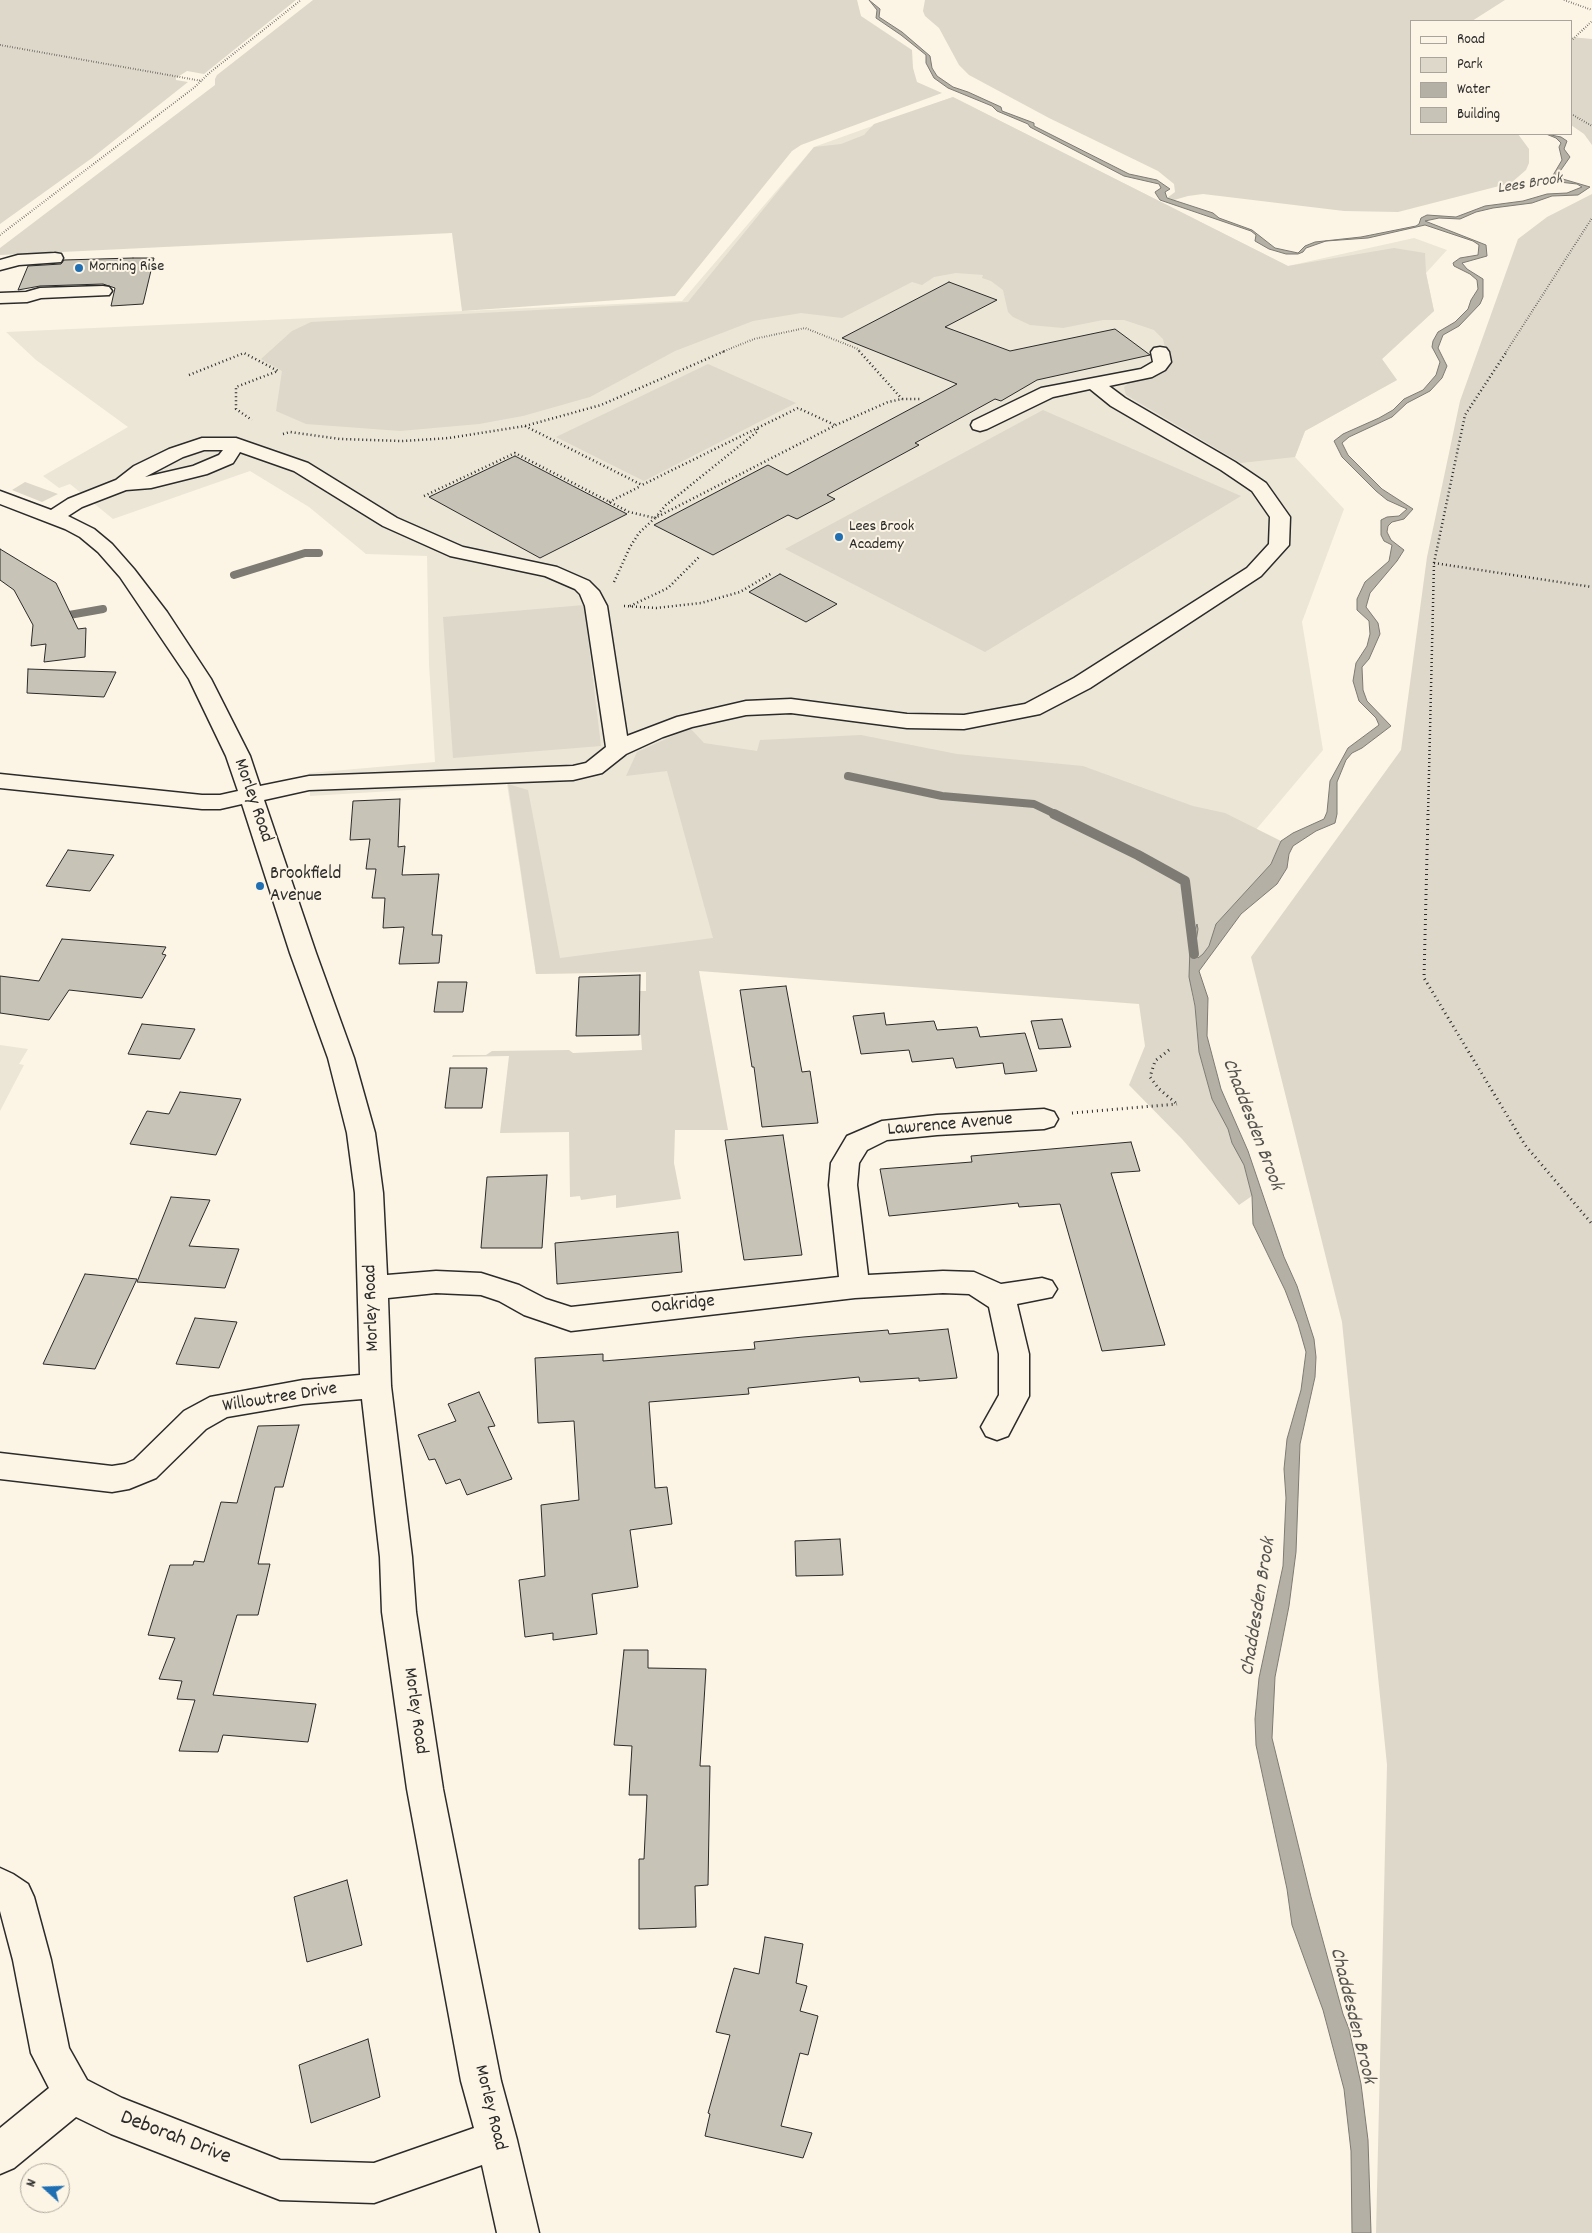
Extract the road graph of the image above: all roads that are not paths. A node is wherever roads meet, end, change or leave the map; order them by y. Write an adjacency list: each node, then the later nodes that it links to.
1 (55, 258): 2 (street)
2 (0, 265)
3 (104, 291): 4 (street)
4 (0, 298)
5 (81, 302): 6 (street)
6 (0, 304)
7 (1160, 352): 8 (street)
8 (1094, 383): 9 (street); 14 (street)
9 (980, 424)
10 (236, 444): 11 (street); 11 (street); 14 (street)
11 (123, 484): 13 (street)
12 (0, 497): 13 (street, Morley Road)
13 (53, 517): 16 (street, Morley Road)
14 (618, 749): 16 (street)
15 (0, 781): 16 (street)
16 (251, 795): 18 (street, Morley Road)
17 (1044, 1119): 19 (street, Lawrence Avenue)
18 (373, 1288): 19 (street, Oakridge); 22 (street, Morley Road)
19 (855, 1288): 21 (street, Oakridge)
20 (1042, 1289): 21 (street)
21 (996, 1296): 23 (street)
22 (376, 1386): 24 (street, Willowtree Drive); 27 (street, Morley Road)
23 (997, 1427)
24 (0, 1466)
25 (0, 1886): 26 (street)
26 (73, 2094): 27 (street, Deborah Drive); 28 (street)
27 (497, 2140): 29 (street, Morley Road)
28 (0, 2154)
29 (518, 2233)

